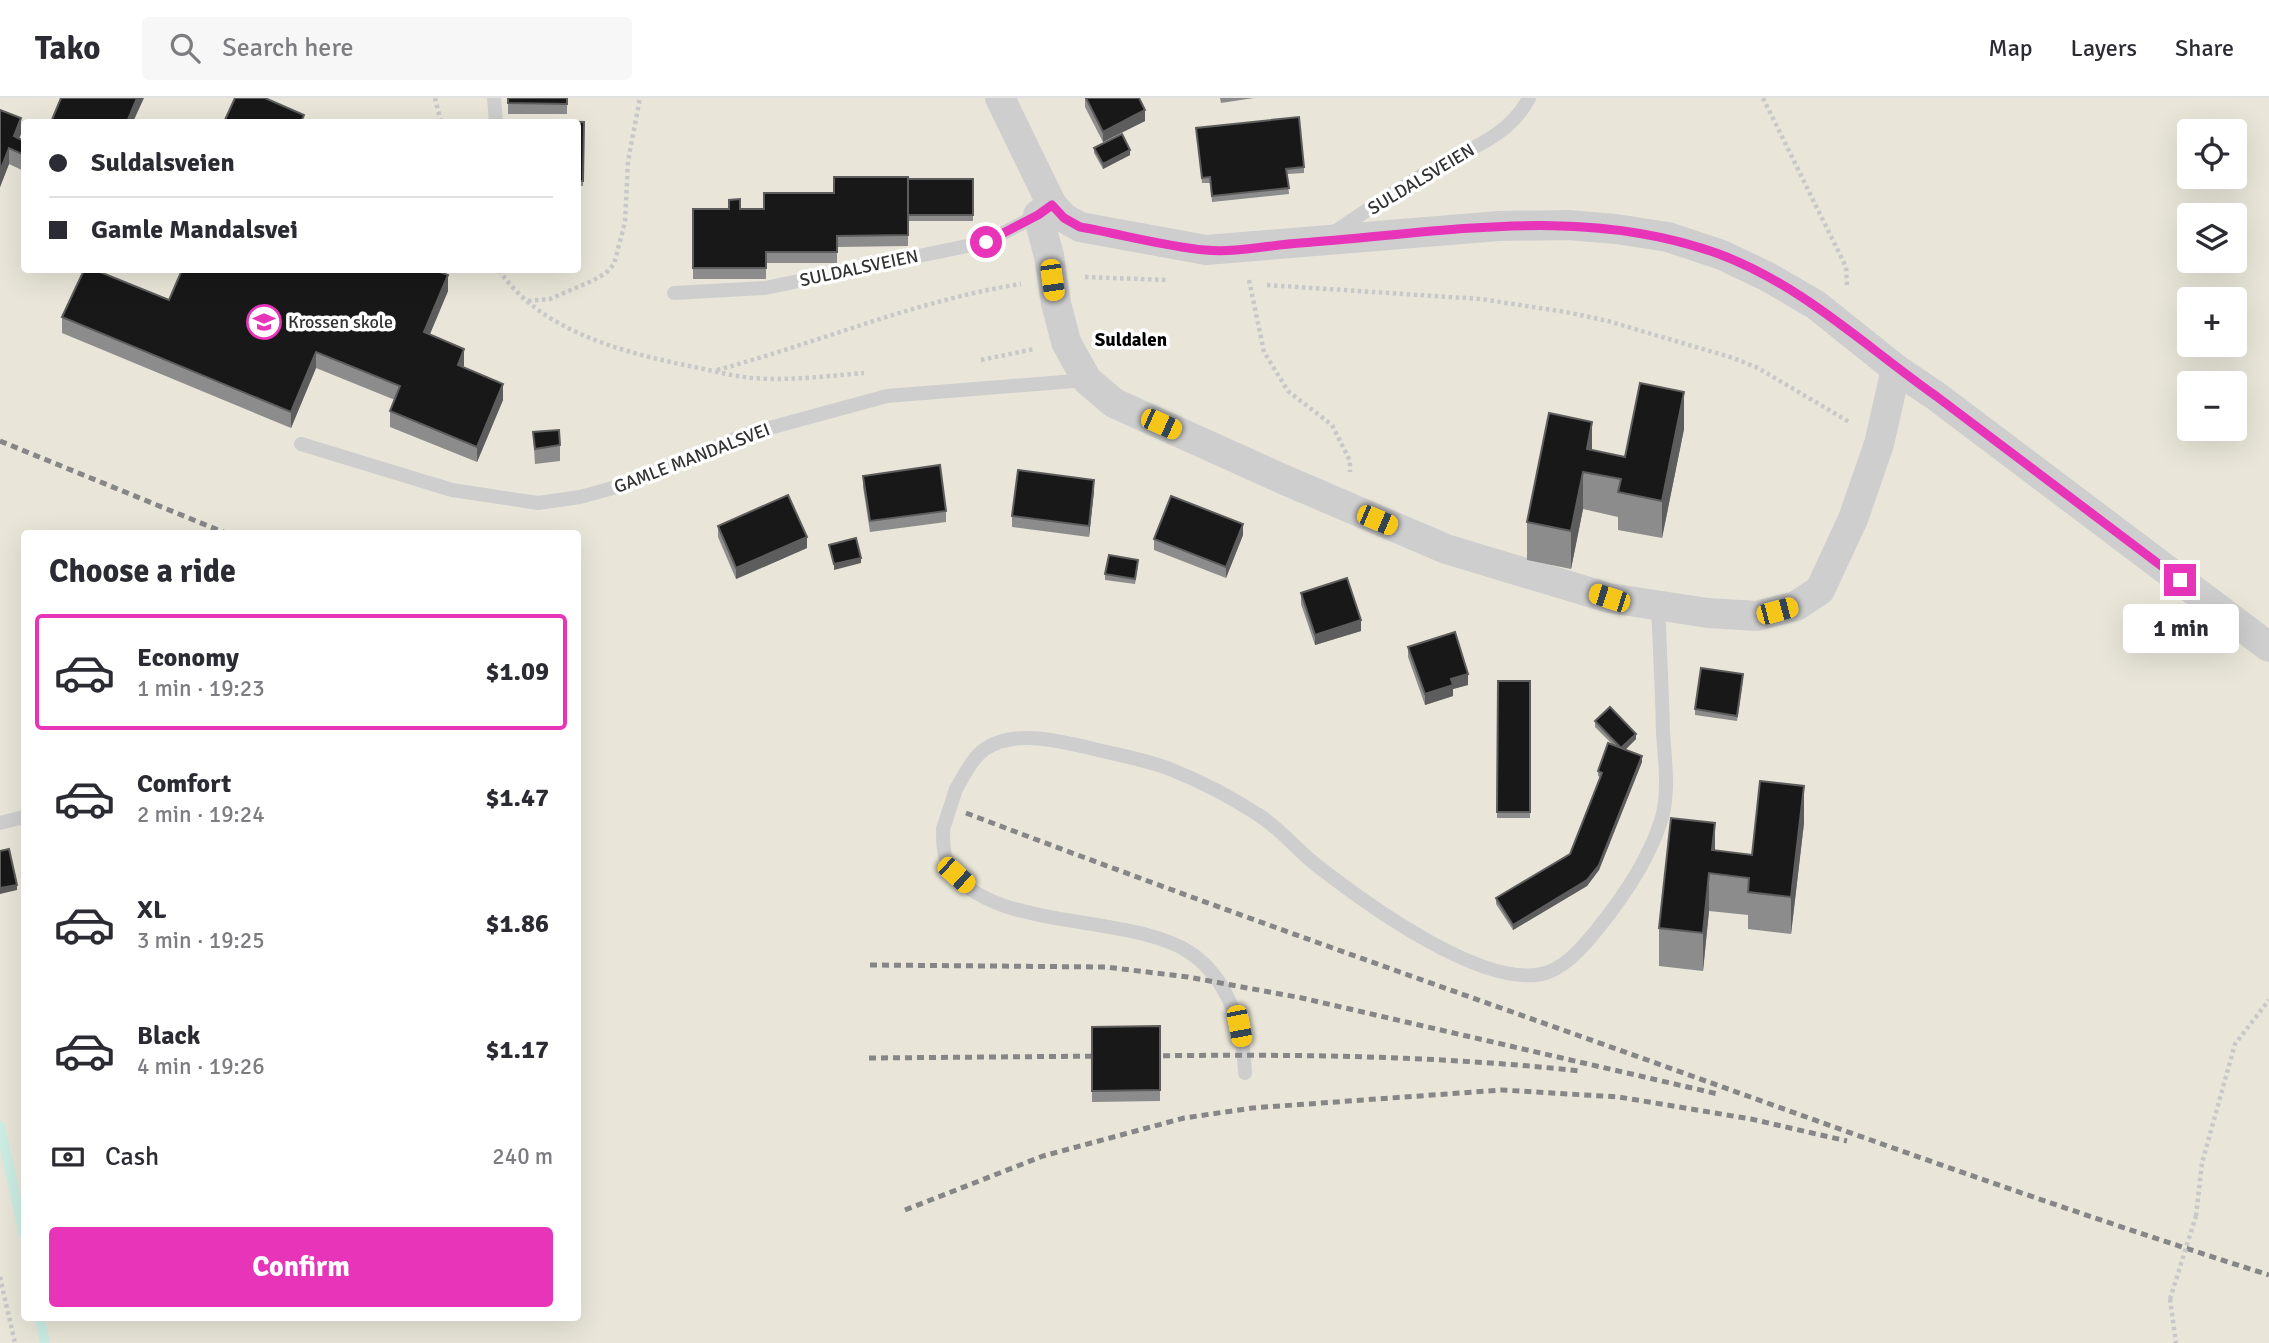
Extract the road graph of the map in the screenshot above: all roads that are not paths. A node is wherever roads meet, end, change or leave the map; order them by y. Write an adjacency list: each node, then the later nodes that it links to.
1 (494, 98): 4 (lane)
2 (1000, 98): 5 (street, SULDALSVEIEN)
3 (1529, 98): 6 (lane, SULDALSVEIEN)
4 (496, 119)
5 (1045, 210): 6 (street, SULDALSVEIEN); 7 (lane, SULDALSVEIEN); 9 (street, bridge)
6 (1323, 241): 8 (street)
7 (674, 293)
8 (1896, 369): 11 (street); 12 (street)
9 (1087, 380): 10 (lane, GAMLE MANDALSVEI); 11 (street)
10 (301, 444)
11 (1658, 607): 15 (lane, bridge)
12 (2269, 647)
13 (21, 818): 14 (lane)
14 (0, 823)
15 (1245, 1073)

